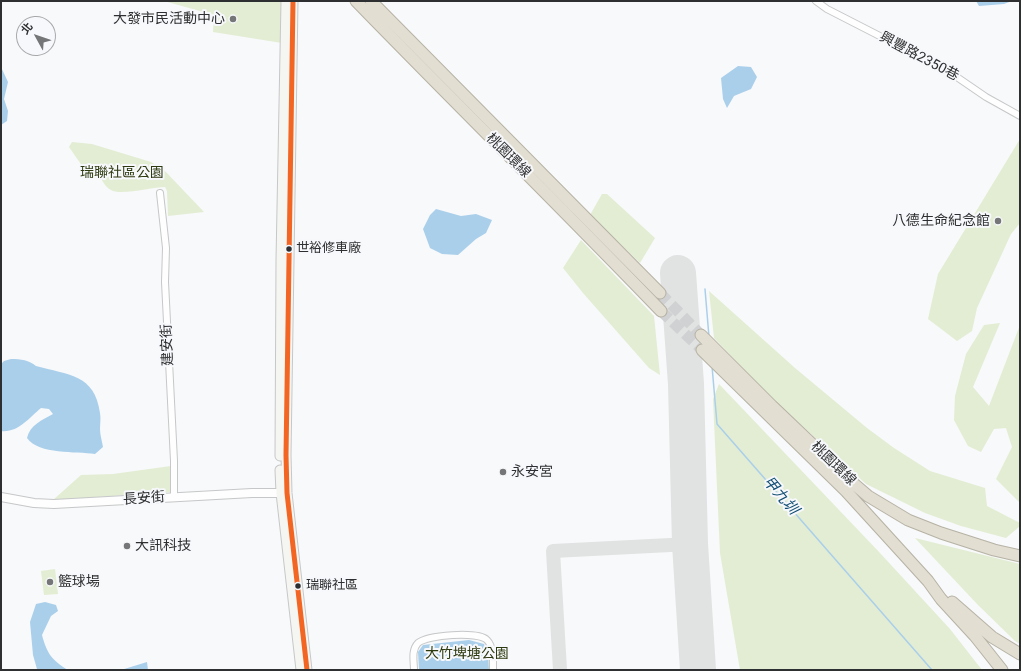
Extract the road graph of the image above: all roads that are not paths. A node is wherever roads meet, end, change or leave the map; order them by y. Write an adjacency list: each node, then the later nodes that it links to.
1 (286, 1): 10 (main road)
2 (294, 1): 10 (main road)
3 (356, 1): 9 (highway, 桃園環線)
4 (371, 1): 8 (highway, 桃園環線)
5 (816, 1): 6 (street, 興豐路2350巷)
6 (1020, 116)
7 (160, 193): 12 (street, 建安街)
8 (660, 293)
9 (661, 311)
10 (284, 493): 12 (street, 長安街); 18 (main road); 19 (main road)
11 (1, 497): 12 (street, 長安街)
12 (174, 497)
13 (994, 550): 14 (highway); 15 (highway); 16 (highway, 桃園環線)
14 (1020, 550)
15 (1020, 556)
16 (928, 581): 17 (highway); 22 (highway)
17 (1020, 654)
18 (301, 670)
19 (307, 670)
20 (414, 670): 21 (street)
21 (493, 670)
22 (1002, 670)

